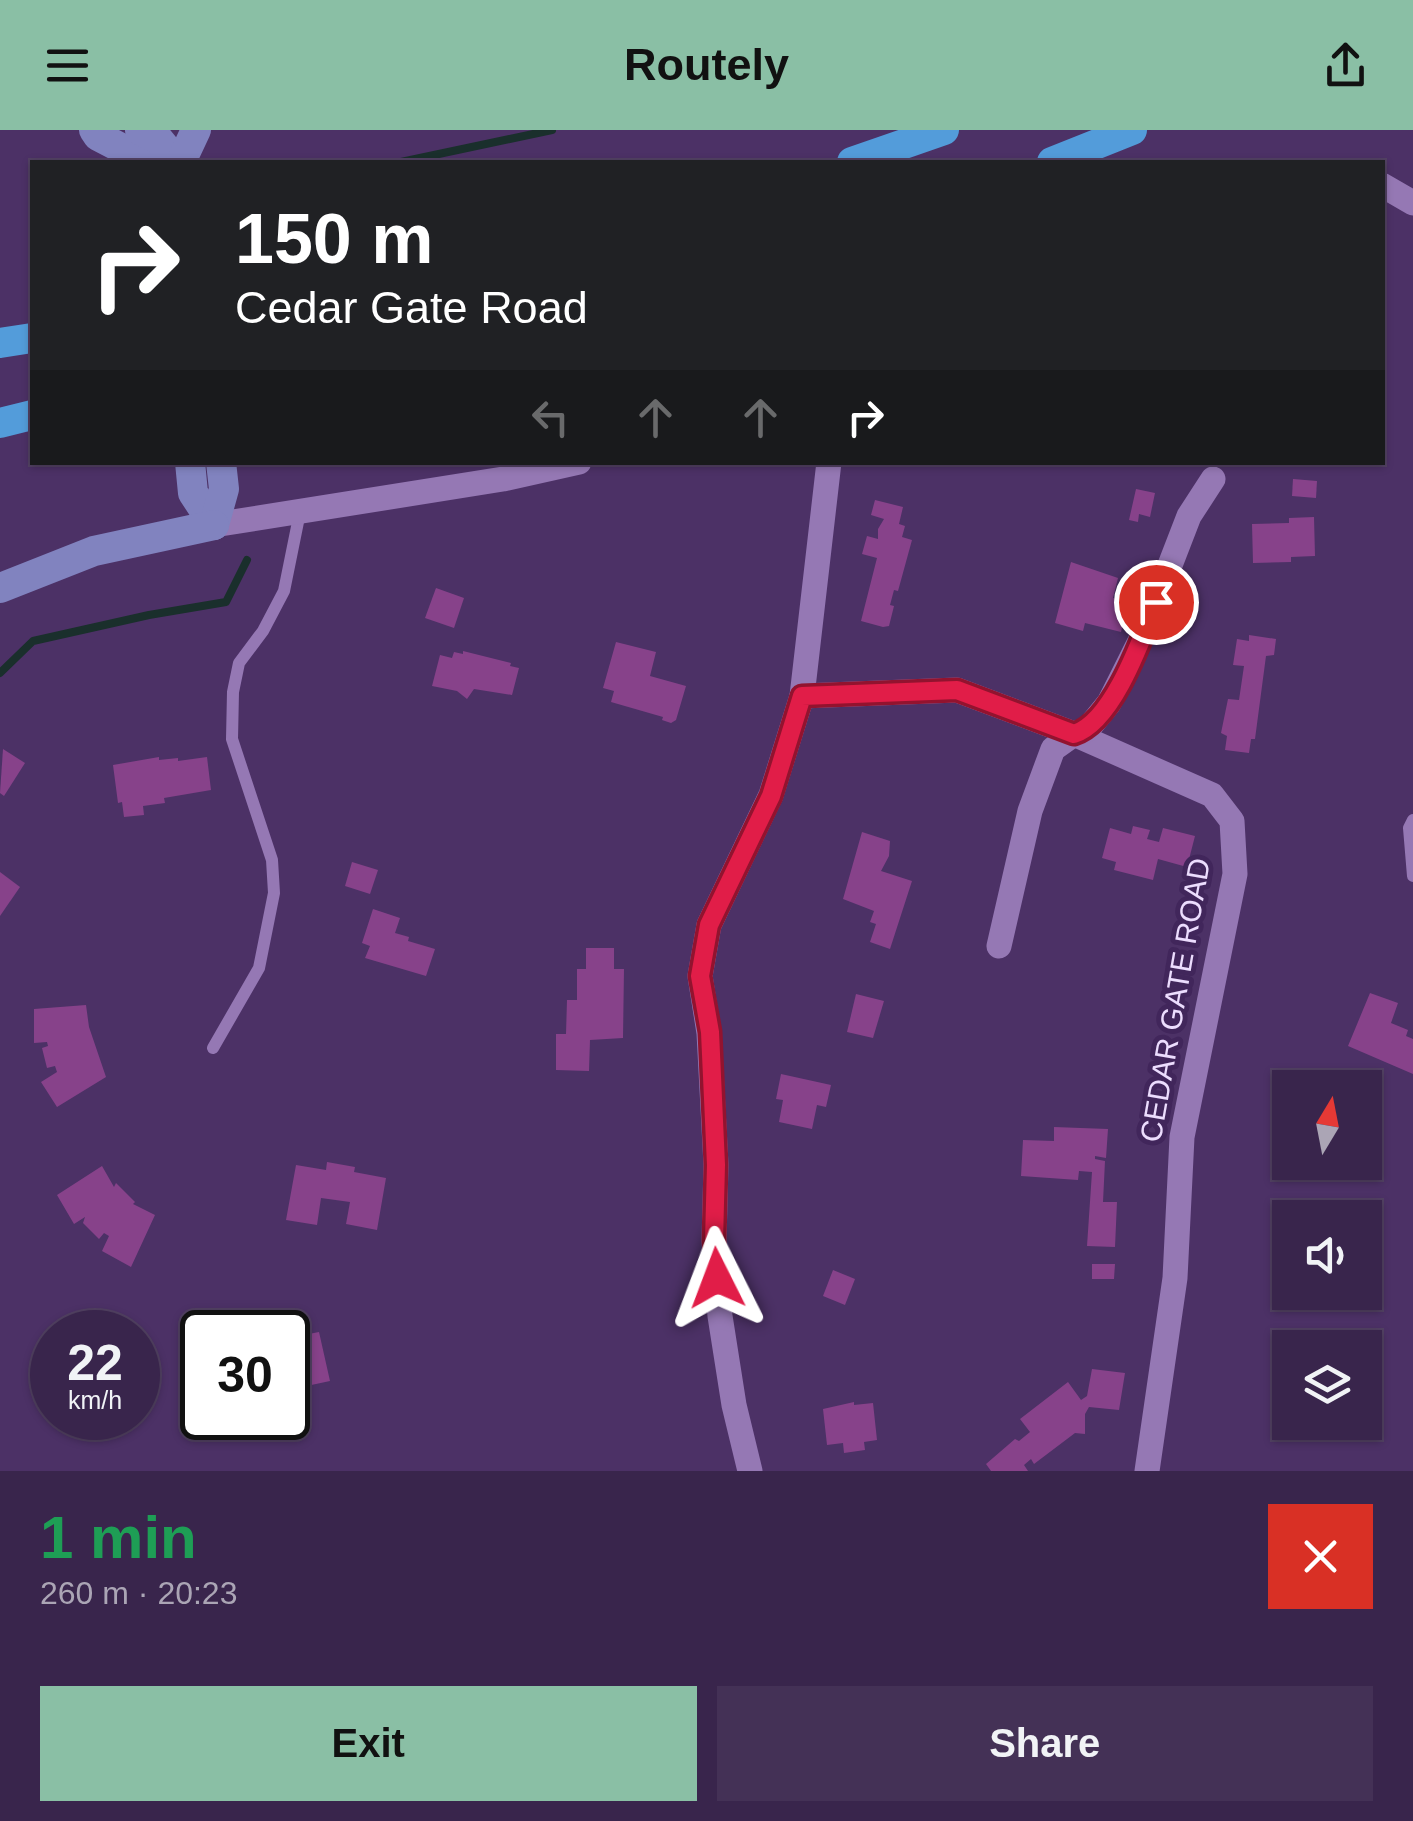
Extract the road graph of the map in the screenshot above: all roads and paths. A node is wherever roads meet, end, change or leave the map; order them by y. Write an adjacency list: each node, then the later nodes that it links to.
1 (94, 130): 6 (street)
2 (140, 130): 7 (street)
3 (196, 130): 8 (street)
4 (1130, 130): 10 (highway)
5 (940, 131): 9 (highway)
6 (144, 160)
7 (177, 160)
8 (180, 160)
9 (858, 160)
10 (1058, 160)
11 (1385, 187): 12 (street)
12 (1413, 202)
13 (0, 332): 14 (highway)
14 (30, 334)
15 (30, 335): 16 (highway)
16 (0, 344)
17 (30, 412): 19 (highway)
18 (30, 413): 20 (highway)
19 (0, 414)
20 (0, 423)
21 (190, 465): 27 (street)
22 (221, 465): 27 (street)
23 (566, 465): 26 (street)
24 (829, 465): 29 (street)
25 (1213, 479): 30 (street)
26 (300, 512): 27 (street); 34 (lane)
27 (214, 525): 28 (street)
28 (0, 588)
29 (802, 696): 30 (street, CEDAR GATE ROAD); 35 (street)
30 (1074, 734): 33 (street); 36 (street, CEDAR GATE ROAD)
31 (1413, 820): 32 (lane)
32 (1413, 876)
33 (999, 946)
34 (213, 1048)
35 (750, 1471)
36 (1147, 1471)

